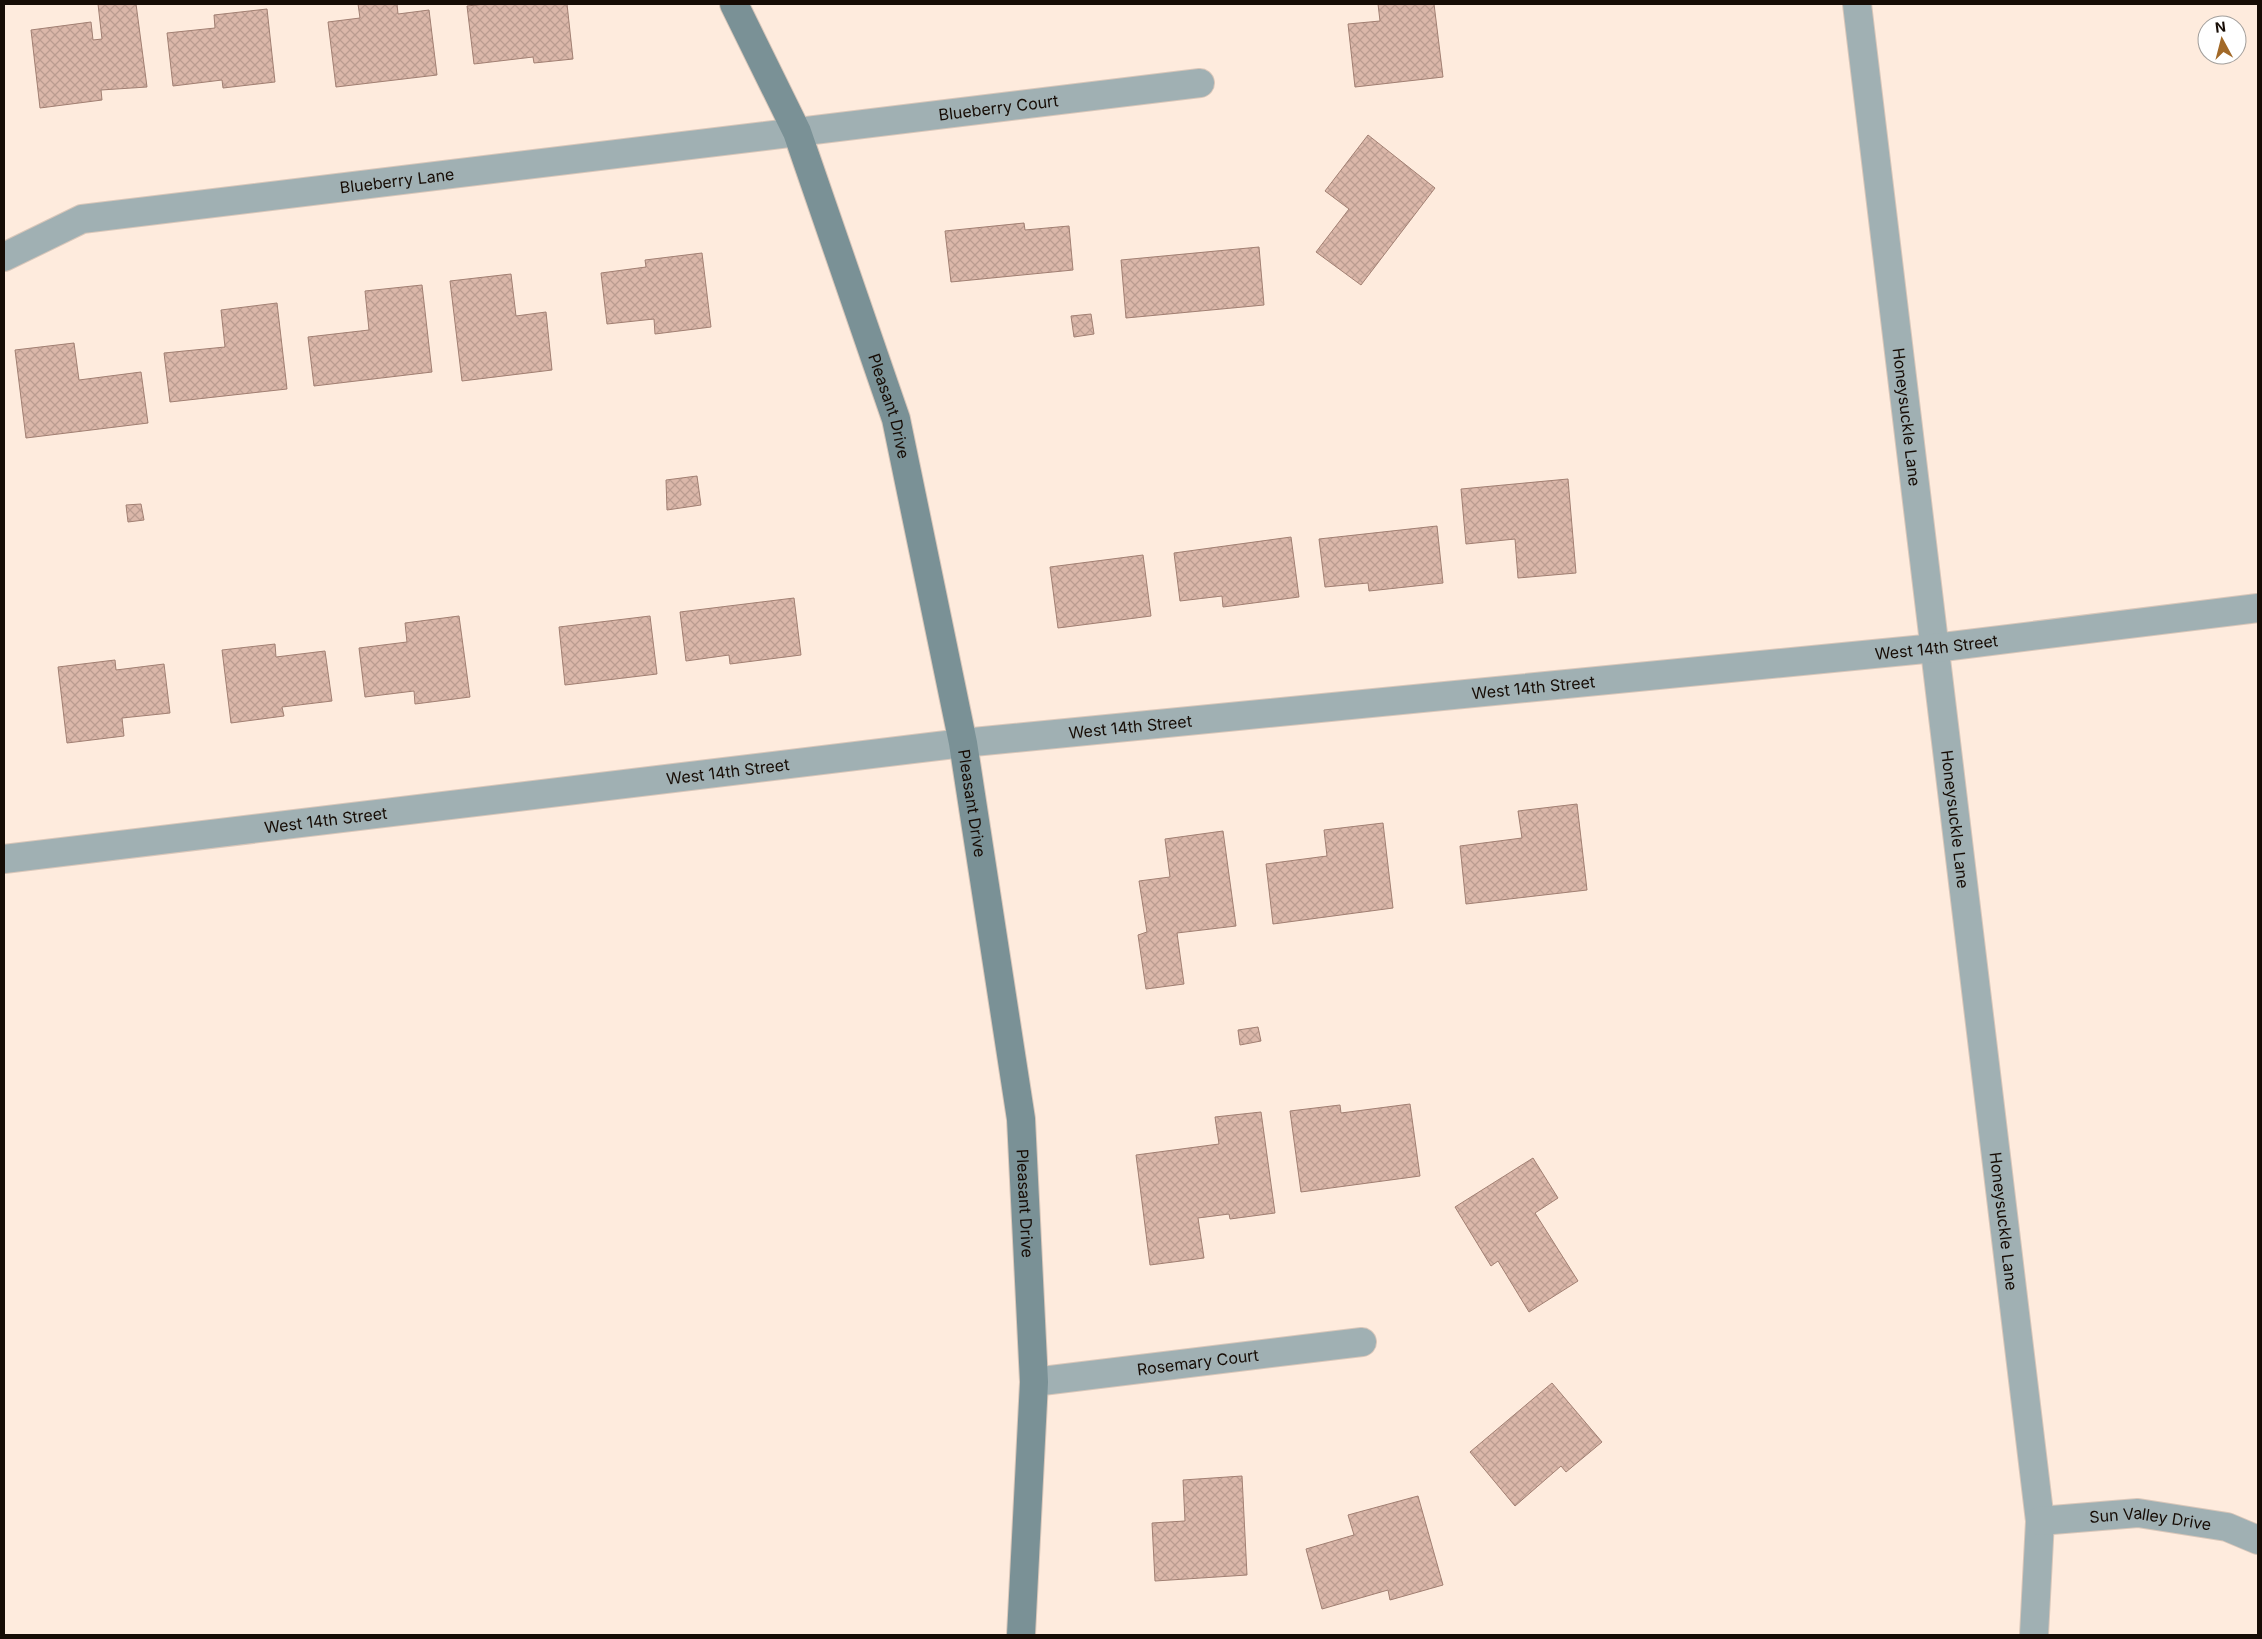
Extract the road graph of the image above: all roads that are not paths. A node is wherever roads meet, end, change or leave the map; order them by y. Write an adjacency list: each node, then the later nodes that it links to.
1 (734, 4): 4 (street, Pleasant Drive)
2 (1857, 4): 7 (street, Honeysuckle Lane)
3 (1200, 83): 4 (street, Blueberry Court)
4 (797, 132): 5 (street, Blueberry Lane); 8 (street, Pleasant Drive)
5 (4, 257)
6 (2258, 608): 7 (street, West 14th Street)
7 (1935, 648): 8 (street, West 14th Street); 12 (street, Honeysuckle Lane)
8 (963, 743): 9 (street, West 14th Street); 11 (street, Pleasant Drive)
9 (4, 859)
10 (1362, 1342): 11 (street, Rosemary Court)
11 (1034, 1382): 14 (street, Pleasant Drive)
12 (2040, 1521): 13 (street, Sun Valley Drive); 15 (street, Honeysuckle Lane)
13 (2258, 1540)
14 (1020, 1635)
15 (2034, 1635)

